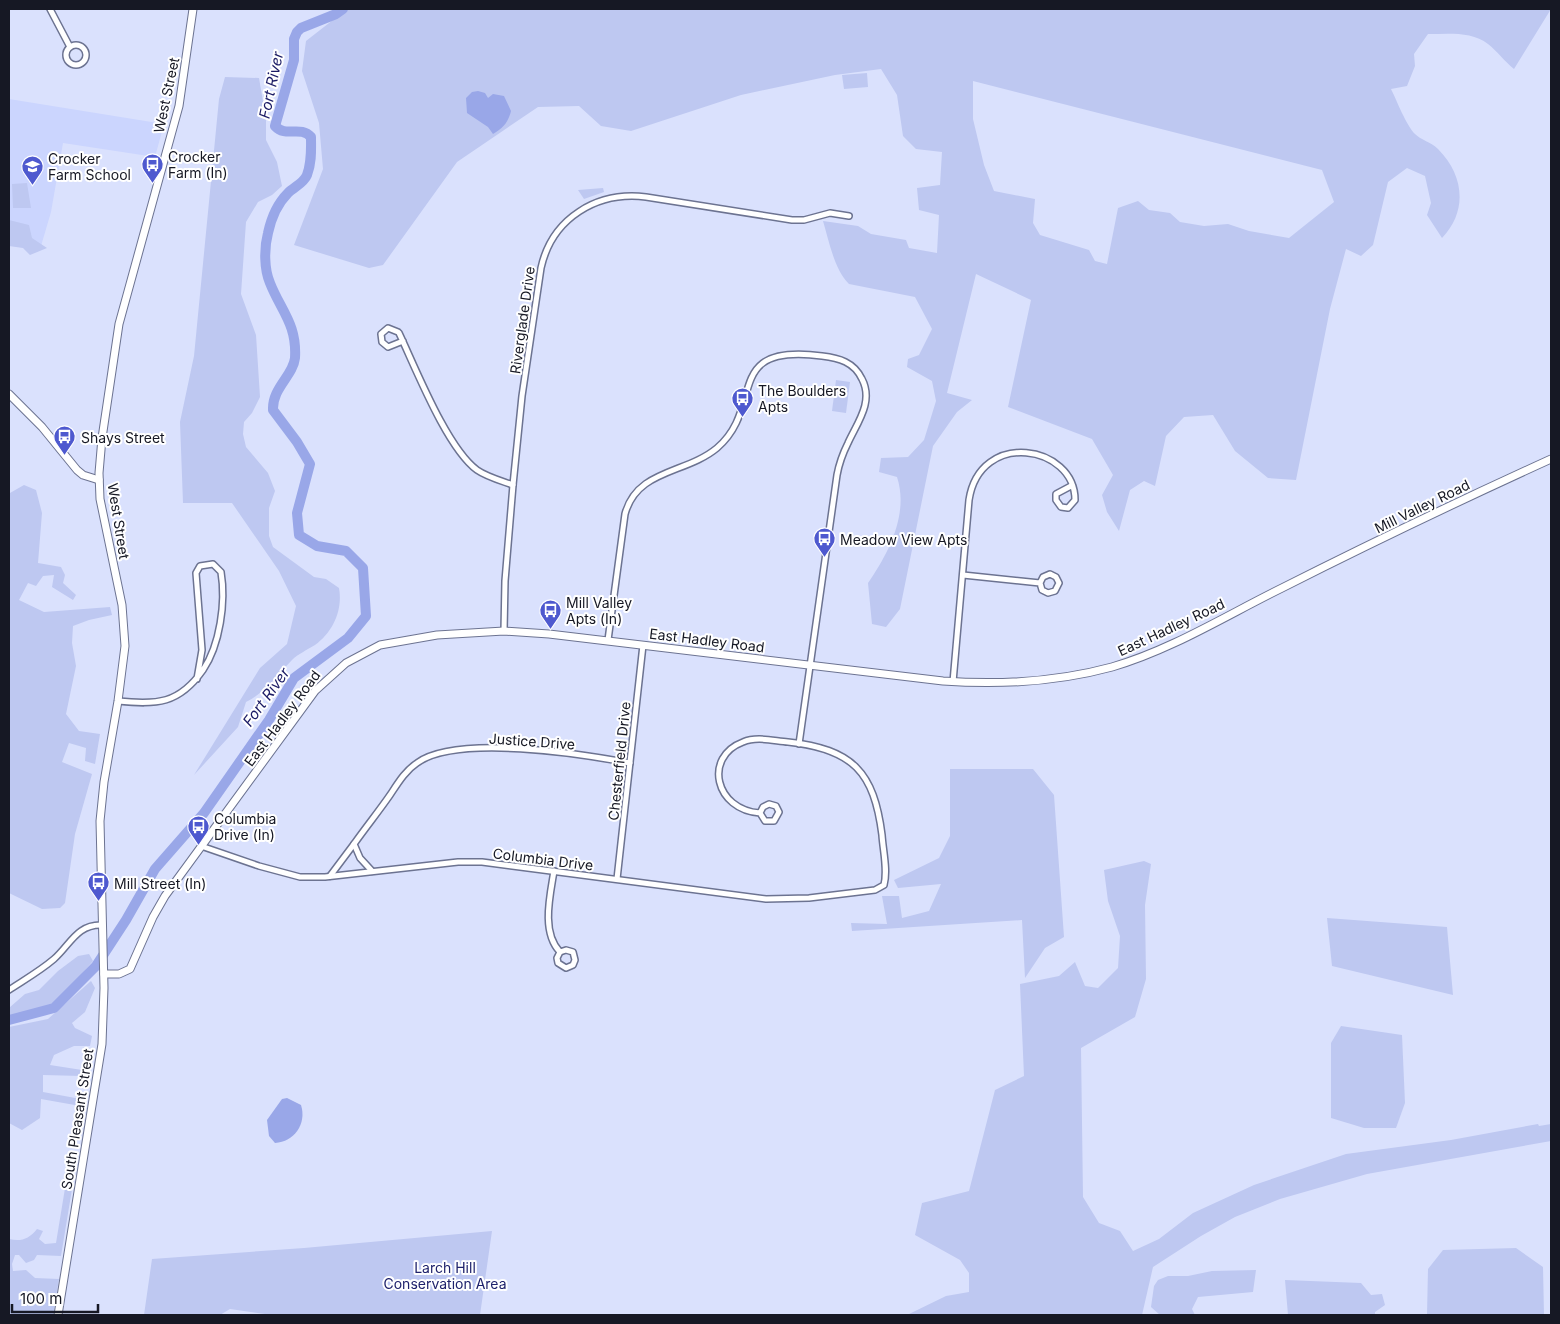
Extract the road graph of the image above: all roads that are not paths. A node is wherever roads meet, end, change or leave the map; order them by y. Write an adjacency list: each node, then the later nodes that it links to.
1 (50, 9): 3 (street)
2 (193, 9): 8 (street, West Street)
3 (70, 47)
4 (849, 216): 9 (street, Riverglade Drive)
5 (403, 341): 5 (street); 9 (street)
6 (9, 394): 8 (street)
7 (1551, 458): 12 (street, Mill Valley Road)
8 (99, 480): 20 (street, West Street)
9 (513, 485): 14 (street, Riverglade Drive)
10 (1071, 486): 10 (street); 11 (street)
11 (963, 575): 13 (street); 19 (street)
12 (1304, 577): 19 (street, East Hadley Road)
13 (1040, 583)
14 (504, 631): 15 (street, East Hadley Road); 25 (street, East Hadley Road)
15 (608, 640): 16 (street, East Hadley Road); 17 (street)
16 (643, 645): 17 (street, East Hadley Road); 22 (street, Chesterfield Drive)
17 (810, 666): 19 (street, East Hadley Road); 21 (street)
18 (197, 679): 18 (street); 20 (street)
19 (953, 682)
20 (118, 701): 30 (street, West Street)
21 (799, 744): 23 (street); 29 (street, Columbia Drive)
22 (630, 763): 24 (street, Justice Drive); 29 (street, Chesterfield Drive)
23 (760, 813)
24 (354, 844): 26 (street); 28 (street, Justice Drive)
25 (201, 846): 28 (street, Columbia Drive); 32 (street, East Hadley Road)
26 (372, 871): 27 (street, Columbia Drive); 28 (street, Columbia Drive)
27 (554, 872): 29 (street, Columbia Drive); 31 (street)
28 (330, 876)
29 (617, 880)
30 (102, 925): 32 (street, South Pleasant Street); 33 (street)
31 (560, 952)
32 (104, 970): 34 (street, South Pleasant Street)
33 (9, 990)
34 (58, 1315)

